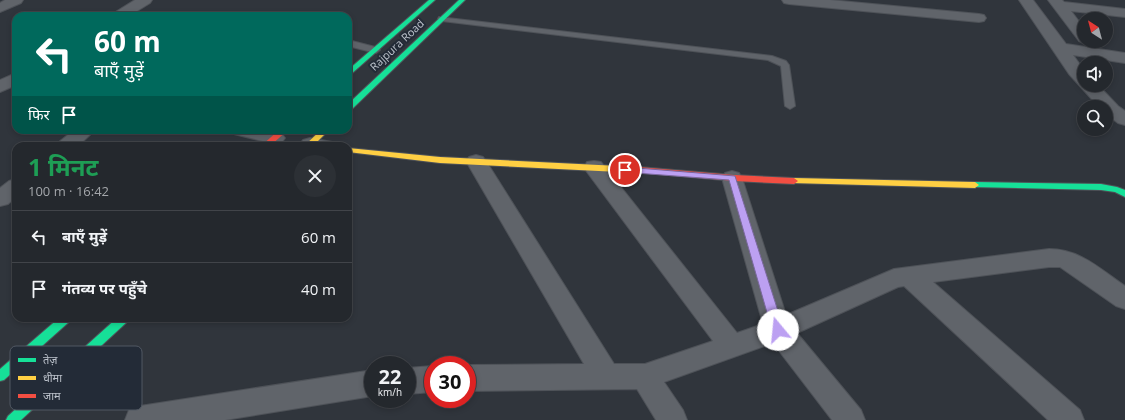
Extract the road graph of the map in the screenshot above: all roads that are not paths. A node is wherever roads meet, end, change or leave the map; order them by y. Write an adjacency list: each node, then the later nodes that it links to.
1 (16, 0): 10 (street)
2 (145, 0): 11 (street)
3 (432, 0): 19 (street, Rajpura Road)
4 (462, 0): 14 (street, Rajpura Road)
5 (789, 0): 13 (street)
6 (1026, 0): 17 (street)
7 (1122, 0): 9 (street)
8 (1057, 3): 12 (street); 15 (street)
9 (1125, 3)
10 (0, 8)
11 (126, 12)
12 (1125, 13)
13 (979, 18)
14 (442, 19): 27 (street, Rajpura Road); 28 (lane)
15 (1077, 29)
16 (352, 44): 19 (lane)
17 (1061, 48): 20 (street); 23 (street)
18 (1092, 48): 20 (street)
19 (376, 50): 22 (street, Rajpura Road)
20 (1097, 54): 21 (street)
21 (1125, 58)
22 (352, 71)
23 (1077, 72)
24 (12, 80): 25 (street)
25 (0, 87)
26 (1095, 92): 29 (street)
27 (352, 104)
28 (790, 106)
29 (1125, 119)
30 (81, 134): 33 (street)
31 (258, 134): 32 (street)
32 (275, 138)
33 (71, 142)
34 (352, 151): 35 (street)
35 (476, 161): 36 (street); 51 (street)
36 (594, 167): 37 (street); 48 (street)
37 (732, 178): 39 (street); 45 (street)
38 (12, 189): 40 (street)
39 (1125, 194)
40 (0, 199)
41 (909, 276): 42 (street); 45 (street); 60 (street)
42 (1125, 299)
43 (61, 322): 46 (street)
44 (120, 322): 47 (street)
45 (778, 330): 48 (street); 59 (street)
46 (34, 346)
47 (93, 346)
48 (732, 346): 52 (street)
49 (10, 367): 50 (street)
50 (0, 376)
51 (605, 376): 52 (street); 53 (street)
52 (645, 376): 58 (street)
53 (476, 378)
54 (364, 384): 57 (street)
55 (23, 410): 56 (street)
56 (12, 420)
57 (140, 420)
58 (672, 420)
59 (850, 420)
60 (1069, 420)

